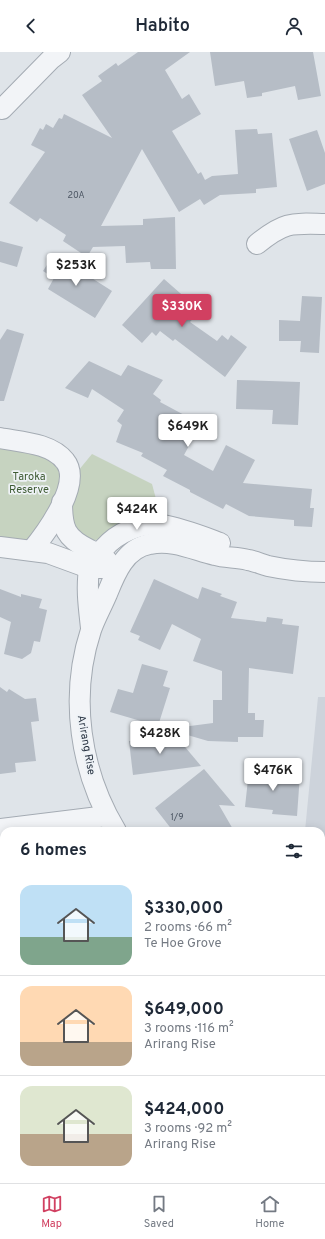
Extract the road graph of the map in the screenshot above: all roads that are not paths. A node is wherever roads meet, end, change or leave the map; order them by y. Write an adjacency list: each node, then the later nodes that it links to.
1 (60, 52): 2 (street)
2 (1, 110)
3 (325, 224): 4 (street)
4 (257, 244)
5 (0, 438): 6 (street)
6 (62, 502): 8 (street); 9 (street)
7 (0, 547): 8 (street)
8 (32, 550): 9 (street)
9 (107, 566): 10 (street, Arirang Rise); 11 (street, Arirang Rise)
10 (325, 572)
11 (112, 824): 12 (street)
12 (45, 827)

